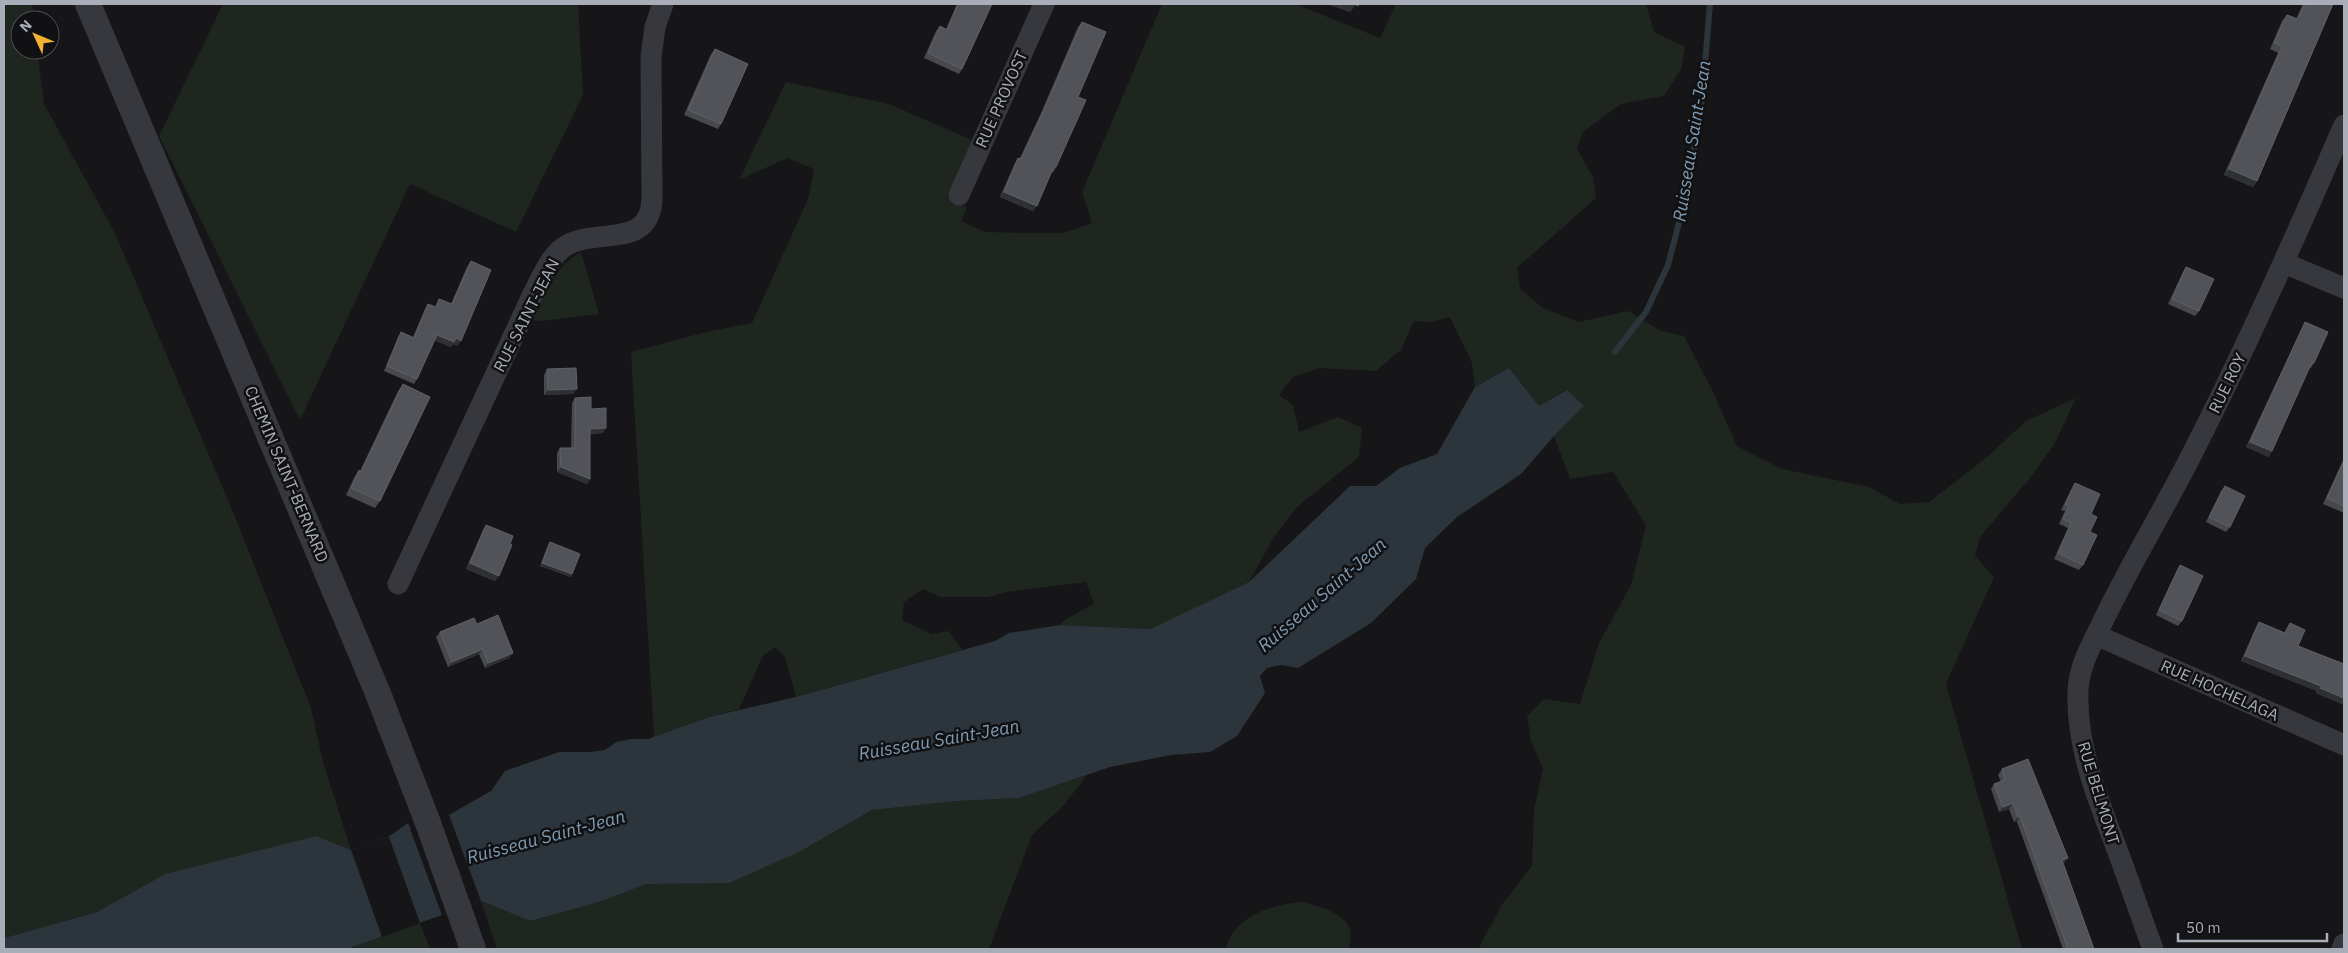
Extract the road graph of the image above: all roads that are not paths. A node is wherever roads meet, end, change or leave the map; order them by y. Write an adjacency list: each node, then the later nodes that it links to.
1 (88, 4): 12 (street, CHEMIN SAINT-BERNARD)
2 (663, 4): 8 (street, RUE SAINT-JEAN)
3 (1044, 4): 5 (street, RUE PROVOST)
4 (2344, 125): 6 (street, RUE ROY)
5 (959, 195)
6 (2284, 263): 7 (street); 9 (street, RUE ROY)
7 (2344, 288)
8 (398, 584)
9 (2096, 635): 10 (street, RUE HOCHELAGA); 13 (street, RUE BELMONT)
10 (2344, 745)
11 (2344, 944): 14 (street)
12 (472, 949)
13 (2152, 949)
14 (2342, 949)

